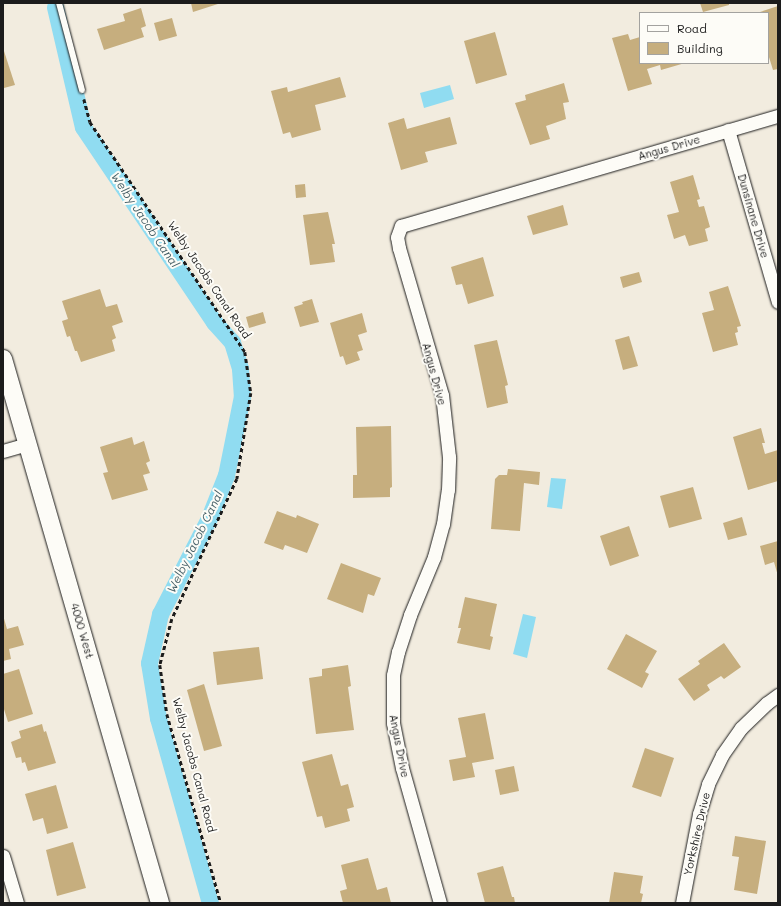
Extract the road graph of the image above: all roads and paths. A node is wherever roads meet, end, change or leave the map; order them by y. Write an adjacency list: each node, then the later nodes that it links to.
1 (60, 3): 2 (lane)
2 (82, 90): 13 (path, Welby Jacobs Canal Road)
3 (778, 116): 4 (street, Angus Drive)
4 (728, 130): 5 (street, Dunsinane Drive); 14 (street, Angus Drive)
5 (778, 302)
6 (3, 359): 7 (main road, 4000 West)
7 (28, 444): 8 (street); 12 (main road, 4000 West)
8 (3, 451)
9 (778, 695): 15 (street, Yorkshire Drive)
10 (3, 856): 11 (street)
11 (16, 903)
12 (160, 903)
13 (221, 903)
14 (440, 903)
15 (682, 903)

